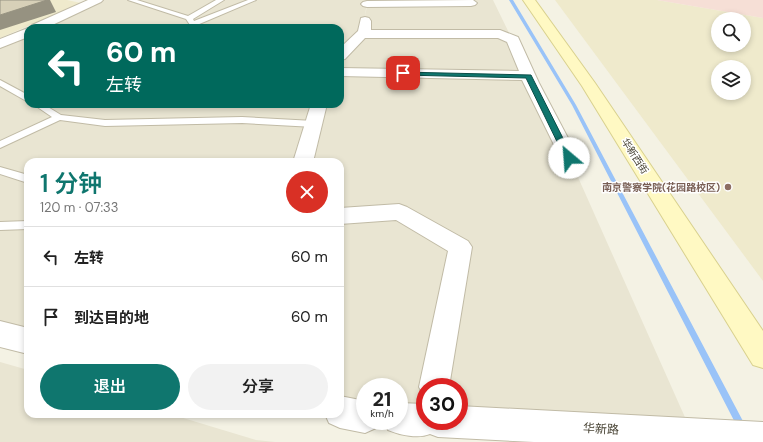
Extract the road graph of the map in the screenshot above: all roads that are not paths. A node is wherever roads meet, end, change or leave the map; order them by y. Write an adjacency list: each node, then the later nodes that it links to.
1 (97, 0): 9 (street)
2 (131, 0): 8 (lane)
3 (221, 0): 8 (lane)
4 (253, 0): 8 (lane)
5 (529, 0): 32 (street, 华新西街)
6 (368, 2): 7 (street); 11 (street)
7 (471, 3)
8 (192, 23)
9 (45, 24)
10 (24, 34): 12 (street)
11 (362, 34): 13 (street); 15 (street)
12 (0, 44)
13 (344, 52)
14 (344, 72): 15 (street)
15 (528, 76): 24 (street)
16 (0, 82): 17 (lane)
17 (24, 97)
18 (44, 108): 20 (lane)
19 (318, 108): 21 (street)
20 (59, 117): 21 (lane); 22 (lane)
21 (314, 124): 23 (street)
22 (0, 145)
23 (304, 158)
24 (569, 158)
25 (0, 170): 26 (lane)
26 (24, 178)
27 (344, 216): 33 (street)
28 (24, 225): 29 (lane)
29 (0, 226)
30 (0, 334): 31 (street)
31 (24, 340)
32 (763, 355)
33 (436, 378)
34 (344, 413): 35 (street)
35 (356, 415)
36 (468, 423): 37 (street, 华新路)
37 (763, 438)

